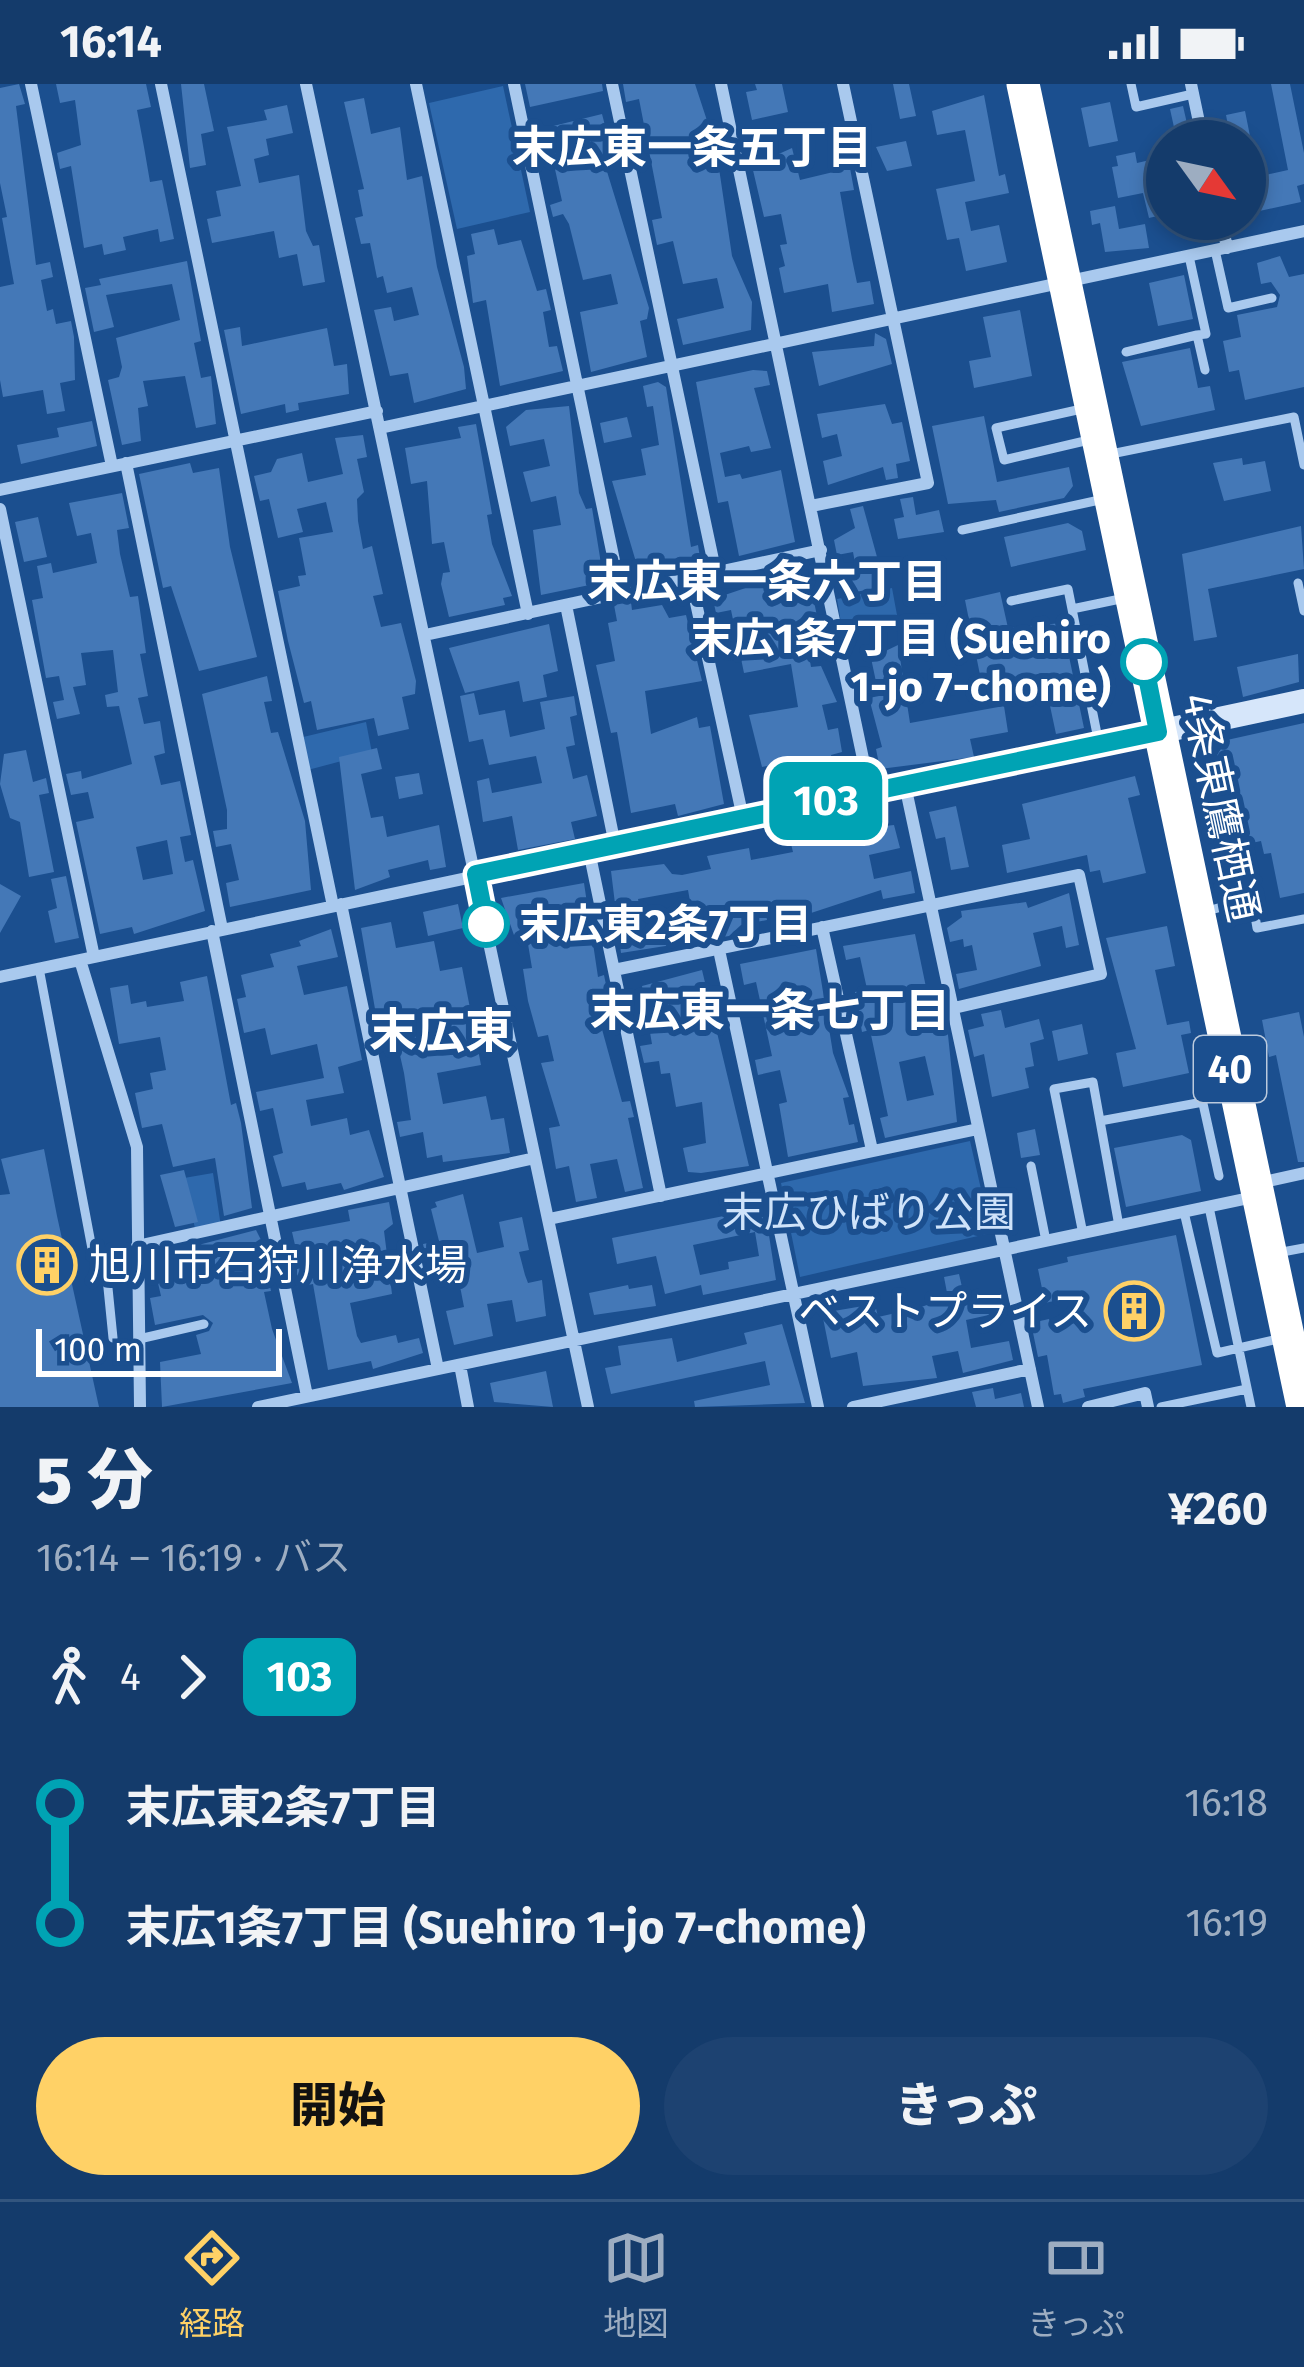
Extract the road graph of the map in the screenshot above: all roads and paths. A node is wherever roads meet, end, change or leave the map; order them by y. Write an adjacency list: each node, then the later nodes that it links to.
1 (31, 84): 31 (street)
2 (161, 84): 30 (street)
3 (306, 84): 27 (street)
4 (416, 84): 26 (street)
5 (514, 84): 25 (street)
6 (612, 84): 23 (street)
7 (721, 84): 21 (street)
8 (843, 84): 19 (street)
9 (1024, 84): 17 (highway, 4条東鷹栖通 / 40)
10 (1131, 84): 11 (lane)
11 (1192, 89): 12 (street)
12 (1199, 120)
13 (1304, 231): 15 (street)
14 (1221, 240): 15 (street)
15 (1221, 249): 16 (street); 18 (lane)
16 (1189, 256): 17 (street); 20 (lane)
17 (1065, 283): 19 (street); 29 (highway, 4条東鷹栖通 / 40)
18 (1271, 298)
19 (892, 318): 21 (street); 35 (street)
20 (1197, 335): 22 (lane); 24 (lane)
21 (776, 343): 23 (street); 35 (street)
22 (1126, 352)
23 (672, 368): 25 (street); 39 (street)
24 (1205, 370)
25 (578, 386): 26 (street); 42 (street)
26 (485, 405): 28 (street); 48 (street)
27 (377, 411): 28 (street); 30 (street)
28 (380, 428): 49 (street)
29 (1096, 434): 29 (lane); 32 (lane); 34 (highway, 4条東鷹栖通 / 40)
30 (234, 439): 31 (street); 62 (street)
31 (119, 464): 33 (street); 66 (street)
32 (1304, 465)
33 (0, 490)
34 (1110, 498): 37 (lane); 43 (highway, 4条東鷹栖通 / 40)
35 (811, 506): 38 (street)
36 (0, 509): 68 (street)
37 (962, 530)
38 (820, 550): 39 (street); 54 (street)
39 (716, 574): 40 (street)
40 (691, 580): 42 (street); 55 (street)
41 (1298, 584): 47 (lane)
42 (620, 594): 45 (street)
43 (1131, 597): 46 (lane); 51 (highway, 4条東鷹栖通 / 40)
44 (1011, 601): 46 (lane)
45 (566, 605): 48 (street); 56 (street)
46 (1072, 609): 52 (lane)
47 (1304, 611)
48 (528, 614): 49 (street)
49 (424, 635): 59 (street)
50 (1304, 701): 51 (street)
51 (1158, 732): 52 (street); 63 (highway, 4条東鷹栖通 / 40)
52 (1100, 744): 53 (street)
53 (904, 785): 54 (street); 61 (street)
54 (871, 792): 55 (street)
55 (743, 818): 56 (street)
56 (615, 845): 57 (street)
57 (590, 850): 59 (street); 70 (street)
58 (1247, 868): 60 (lane)
59 (476, 874): 62 (street); 78 (street)
60 (1252, 898): 63 (lane); 64 (lane)
61 (930, 903): 65 (street); 72 (street); 72 (street)
62 (337, 905): 66 (street); 83 (street)
63 (1197, 914): 73 (highway, 4条東鷹栖通 / 40)
64 (1304, 919)
65 (822, 927): 67 (street); 77 (street)
66 (217, 930): 68 (street); 88 (street)
67 (719, 950): 70 (street); 80 (street)
68 (87, 958): 69 (street); 93 (street)
69 (39, 968): 71 (street); 99 (lane)
70 (614, 970): 85 (street)
71 (0, 976)
72 (954, 1008): 76 (street)
73 (1233, 1083): 74 (lane); 84 (highway, 4条東鷹栖通 / 40)
74 (1203, 1102): 75 (lane); 82 (lane)
75 (1100, 1121): 90 (lane); 91 (lane)
76 (978, 1129): 77 (street); 94 (street)
77 (872, 1150): 80 (street)
78 (536, 1158): 83 (street); 89 (street)
79 (1031, 1166): 92 (lane)
80 (767, 1172): 85 (street); 96 (street)
81 (1304, 1173): 84 (street)
82 (1219, 1175)
83 (399, 1187): 88 (street); 104 (street)
84 (1259, 1189): 86 (street); 95 (highway, 4条東鷹栖通 / 40)
85 (661, 1196): 89 (street)
86 (1209, 1207): 87 (street); 102 (lane)
87 (1184, 1212): 90 (street); 102 (lane)
88 (273, 1216): 93 (street); 107 (street)
89 (548, 1219): 101 (street)
90 (1119, 1226): 91 (street)
91 (1083, 1234): 92 (street)
92 (1046, 1241): 94 (street)
93 (137, 1246): 100 (street)
94 (1004, 1250): 96 (street); 105 (street)
95 (1288, 1251): 98 (highway, 4条東鷹栖通 / 40)
96 (792, 1294): 101 (street); 113 (street)
97 (204, 1324): 100 (lane)
98 (1294, 1333): 102 (lane); 120 (highway, 4条東鷹栖通 / 40)
99 (112, 1338)
100 (139, 1339): 109 (street)
101 (574, 1341): 103 (street); 112 (street)
102 (1238, 1348): 106 (lane)
103 (460, 1365): 104 (street); 111 (street)
104 (438, 1369): 107 (street)
105 (1030, 1369): 108 (street); 115 (street)
106 (1247, 1389): 118 (lane); 119 (lane)
107 (308, 1396): 110 (street)
108 (922, 1400): 114 (street)
109 (140, 1407)
110 (258, 1407)
111 (468, 1407)
112 (588, 1407)
113 (818, 1407)
114 (853, 1407)
115 (1038, 1407)
116 (1088, 1407): 117 (street)
117 (1148, 1407)
118 (1161, 1407)
119 (1251, 1407)
120 (1304, 1407)

